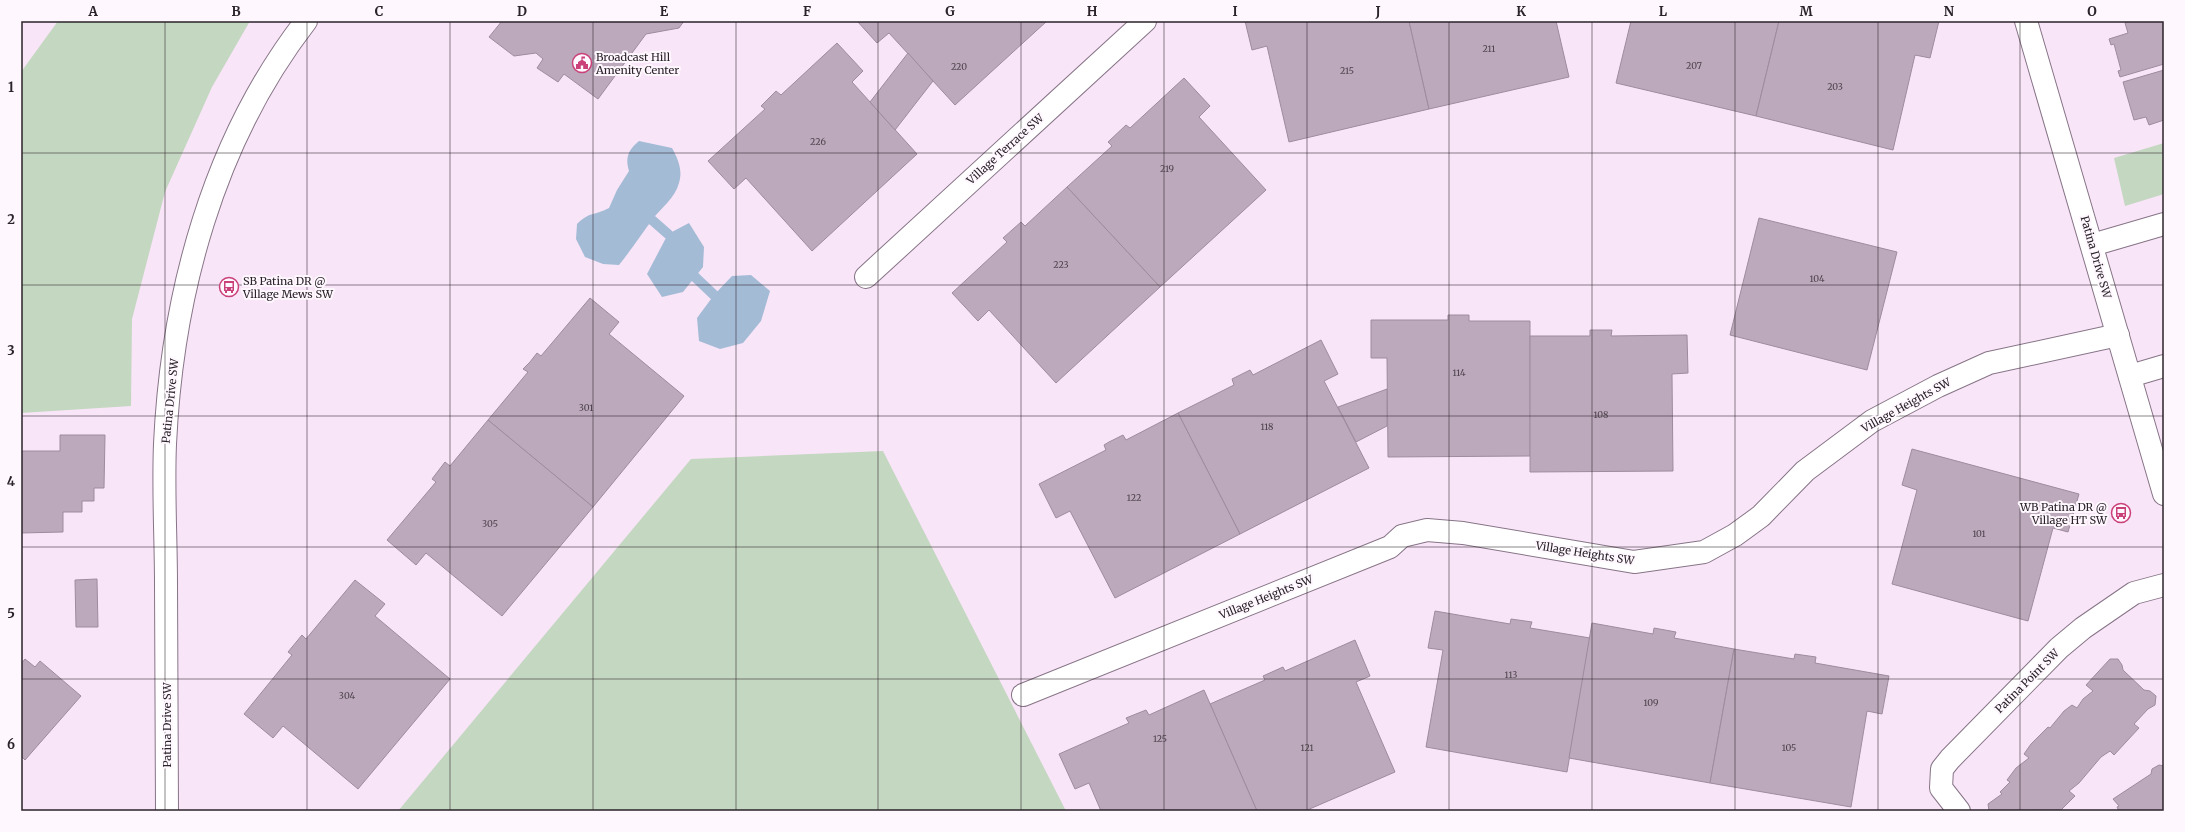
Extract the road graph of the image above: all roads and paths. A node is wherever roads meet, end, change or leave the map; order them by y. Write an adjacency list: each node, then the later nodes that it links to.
1 (306, 21): 13 (street, Patina Drive SW)
2 (1145, 21): 6 (street, Village Terrace SW)
3 (2026, 21): 5 (street, Patina Drive SW)
4 (2164, 224): 5 (street)
5 (2092, 245): 7 (street, Patina Drive SW)
6 (866, 277)
7 (2118, 335): 9 (street, Patina Drive SW); 12 (street, Village Heights SW)
8 (2164, 366): 9 (street)
9 (2130, 376): 10 (street, Patina Drive SW)
10 (2164, 494)
11 (2164, 585): 14 (street, Patina Point SW)
12 (1023, 695)
13 (167, 811)
14 (1959, 811)

